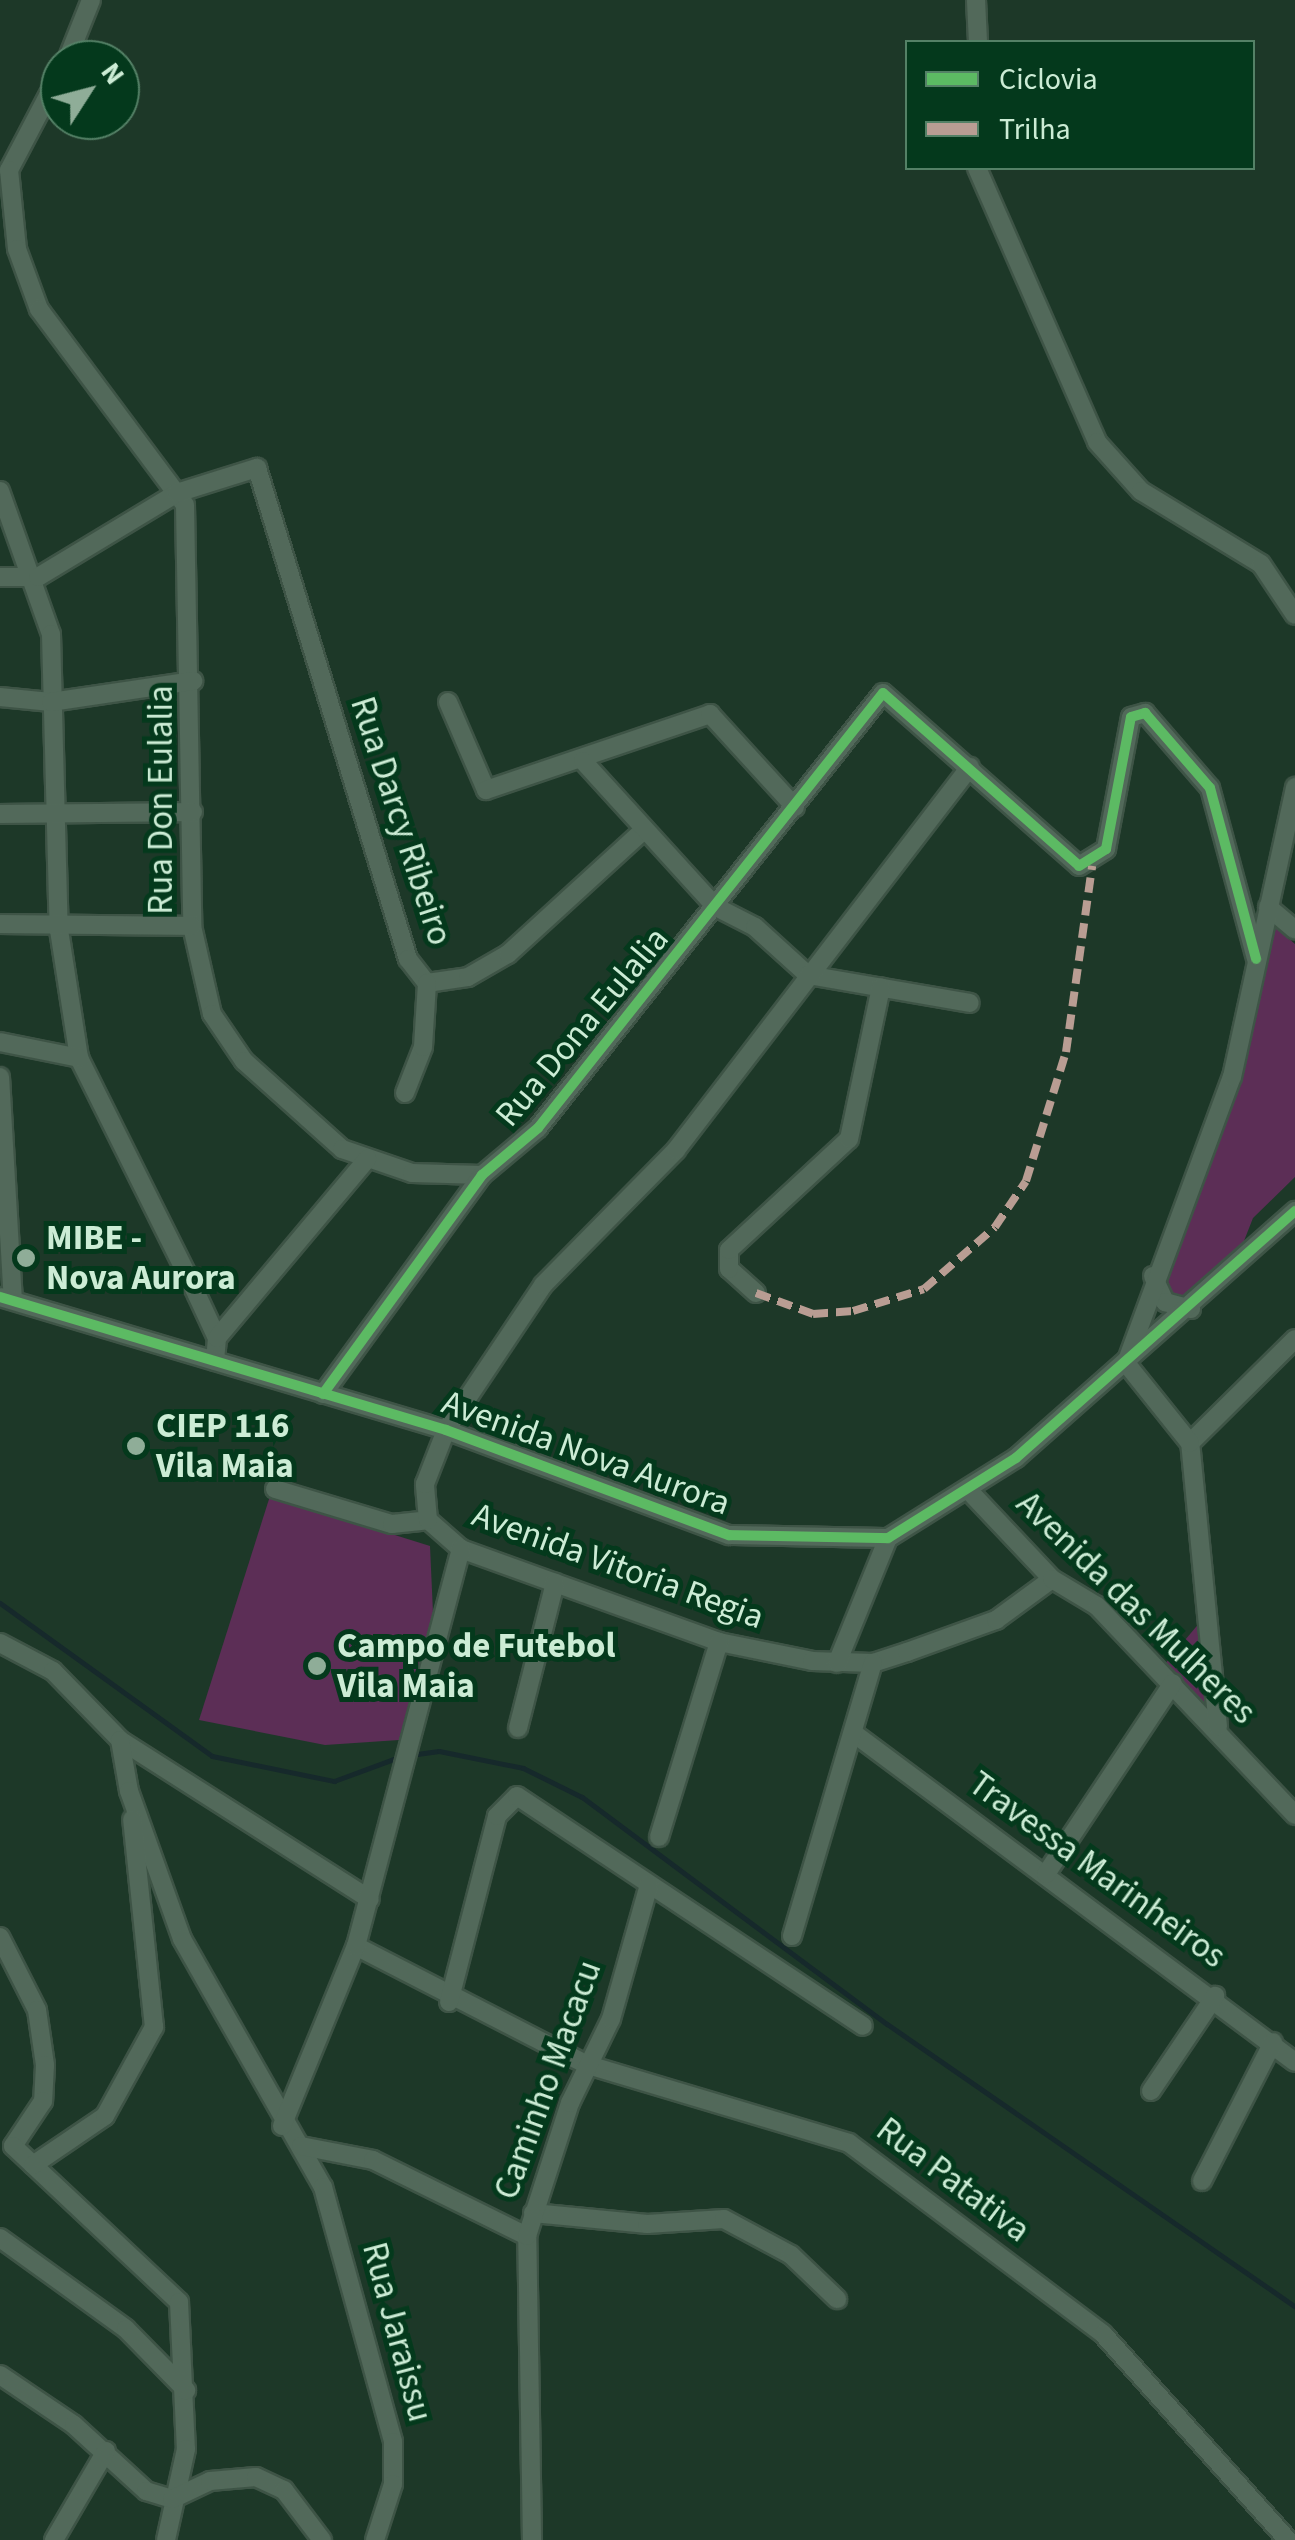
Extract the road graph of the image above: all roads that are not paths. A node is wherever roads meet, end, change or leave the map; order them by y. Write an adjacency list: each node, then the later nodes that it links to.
1 (92, 0): 3 (street)
2 (976, 0): 4 (street)
3 (75, 40)
4 (978, 40)
5 (40, 109): 7 (street)
6 (979, 170): 12 (street)
7 (4, 191): 9 (street)
8 (0, 491): 11 (street)
9 (178, 493): 11 (street); 13 (street, Rua Don Eulalia); 33 (street, Rua Darcy Ribeiro)
10 (0, 577): 11 (street)
11 (38, 577): 15 (street)
12 (1295, 616)
13 (193, 681): 15 (street); 21 (street, Rua Don Eulalia)
14 (0, 697): 15 (street)
15 (51, 702): 23 (street)
16 (448, 702): 17 (street)
17 (583, 761): 20 (street); 24 (street)
18 (970, 767): 20 (street, Rua Dona Eulalia); 31 (street); 32 (street)
19 (1295, 787): 25 (street)
20 (795, 807): 26 (street, Rua Dona Eulalia)
21 (193, 812): 23 (street); 28 (street, Rua Don Eulalia)
22 (0, 814): 23 (street)
23 (58, 819): 29 (street)
24 (644, 830): 26 (street); 33 (street, Rua Darcy Ribeiro)
25 (1268, 907): 30 (street); 31 (street)
26 (716, 908): 32 (street); 41 (street, Rua Dona Eulalia)
27 (0, 924): 29 (street)
28 (192, 926): 29 (street); 40 (street, Rua Don Eulalia)
29 (60, 930): 37 (street)
30 (1295, 930)
31 (1256, 959): 43 (street)
32 (808, 975): 34 (street); 52 (street)
33 (427, 983): 39 (street)
34 (882, 988): 35 (street); 44 (street)
35 (970, 1003)
36 (0, 1042): 37 (street)
37 (79, 1058): 47 (street)
38 (0, 1077): 45 (street)
39 (405, 1093)
40 (367, 1159): 41 (street, Rua Don Eulalia); 47 (street)
41 (482, 1175): 51 (street, Rua Dona Eulalia)
42 (1295, 1212): 46 (street, Avenida Nova Aurora)
43 (1153, 1276): 46 (street); 50 (street)
44 (756, 1293)
45 (7, 1299): 49 (street, Avenida Nova Aurora)
46 (1190, 1310): 50 (street, Avenida Nova Aurora)
47 (217, 1338): 49 (street)
48 (1295, 1339): 53 (street)
49 (215, 1361): 51 (street, Avenida Nova Aurora)
50 (1126, 1363): 53 (street); 55 (street, Avenida Nova Aurora)
51 (323, 1394): 52 (street, Avenida Nova Aurora)
52 (446, 1430): 56 (street); 57 (street, Avenida Nova Aurora)
53 (1190, 1443): 66 (street)
54 (274, 1489): 56 (street, Avenida Vitoria Regia)
55 (971, 1493): 57 (street, Avenida Nova Aurora); 59 (street, Avenida das Mulheres)
56 (428, 1520): 58 (street, Avenida Vitoria Regia)
57 (888, 1538): 63 (street)
58 (461, 1549): 60 (street, Avenida Vitoria Regia); 75 (street)
59 (1052, 1579): 64 (street, Avenida Vitoria Regia); 65 (street, Avenida das Mulheres)
60 (555, 1583): 61 (street, Avenida Vitoria Regia); 67 (street)
61 (719, 1642): 63 (street, Avenida Vitoria Regia); 72 (street)
62 (0, 1644): 69 (street)
63 (837, 1663): 64 (street, Avenida Vitoria Regia)
64 (872, 1663): 68 (street)
65 (1173, 1683): 66 (street, Avenida das Mulheres); 73 (street)
66 (1218, 1727): 71 (street, Avenida das Mulheres)
67 (518, 1728)
68 (856, 1735): 73 (street, Travessa Marinheiros); 76 (street)
69 (120, 1740): 70 (street); 75 (street)
70 (128, 1791): 86 (street, Rua Jaraissu); 89 (street)
71 (1295, 1815)
72 (659, 1837)
73 (1046, 1874): 79 (street, Travessa Marinheiros)
74 (649, 1885): 80 (street); 81 (street); 84 (street, Caminho Macacu)
75 (370, 1900): 78 (street)
76 (792, 1936)
77 (0, 1937): 87 (street)
78 (356, 1946): 80 (street, Rua Patativa); 86 (street)
79 (1215, 1996): 82 (street, Travessa Marinheiros); 85 (street)
80 (449, 2002): 84 (street, Rua Patativa)
81 (863, 2026)
82 (1273, 2042): 83 (street, Travessa Marinheiros); 90 (street)
83 (1295, 2062)
84 (588, 2066): 91 (street, Caminho Macacu); 104 (street, Rua Patativa)
85 (1151, 2091)
86 (282, 2126): 88 (street, Rua Jaraissu)
87 (6, 2145): 89 (street)
88 (301, 2146): 92 (street); 102 (street, Rua Jaraissu)
89 (33, 2165): 96 (street)
90 (1202, 2181)
91 (532, 2212): 92 (street, Caminho Macacu); 94 (street)
92 (526, 2236): 103 (street, Caminho Macacu)
93 (0, 2238): 96 (street)
94 (836, 2299)
95 (0, 2374): 97 (street)
96 (186, 2390): 98 (street)
97 (106, 2451): 98 (street); 99 (street)
98 (172, 2499): 100 (street); 101 (street)
99 (54, 2540)
100 (166, 2540)
101 (322, 2540)
102 (376, 2540)
103 (532, 2540)
104 (1288, 2540)

